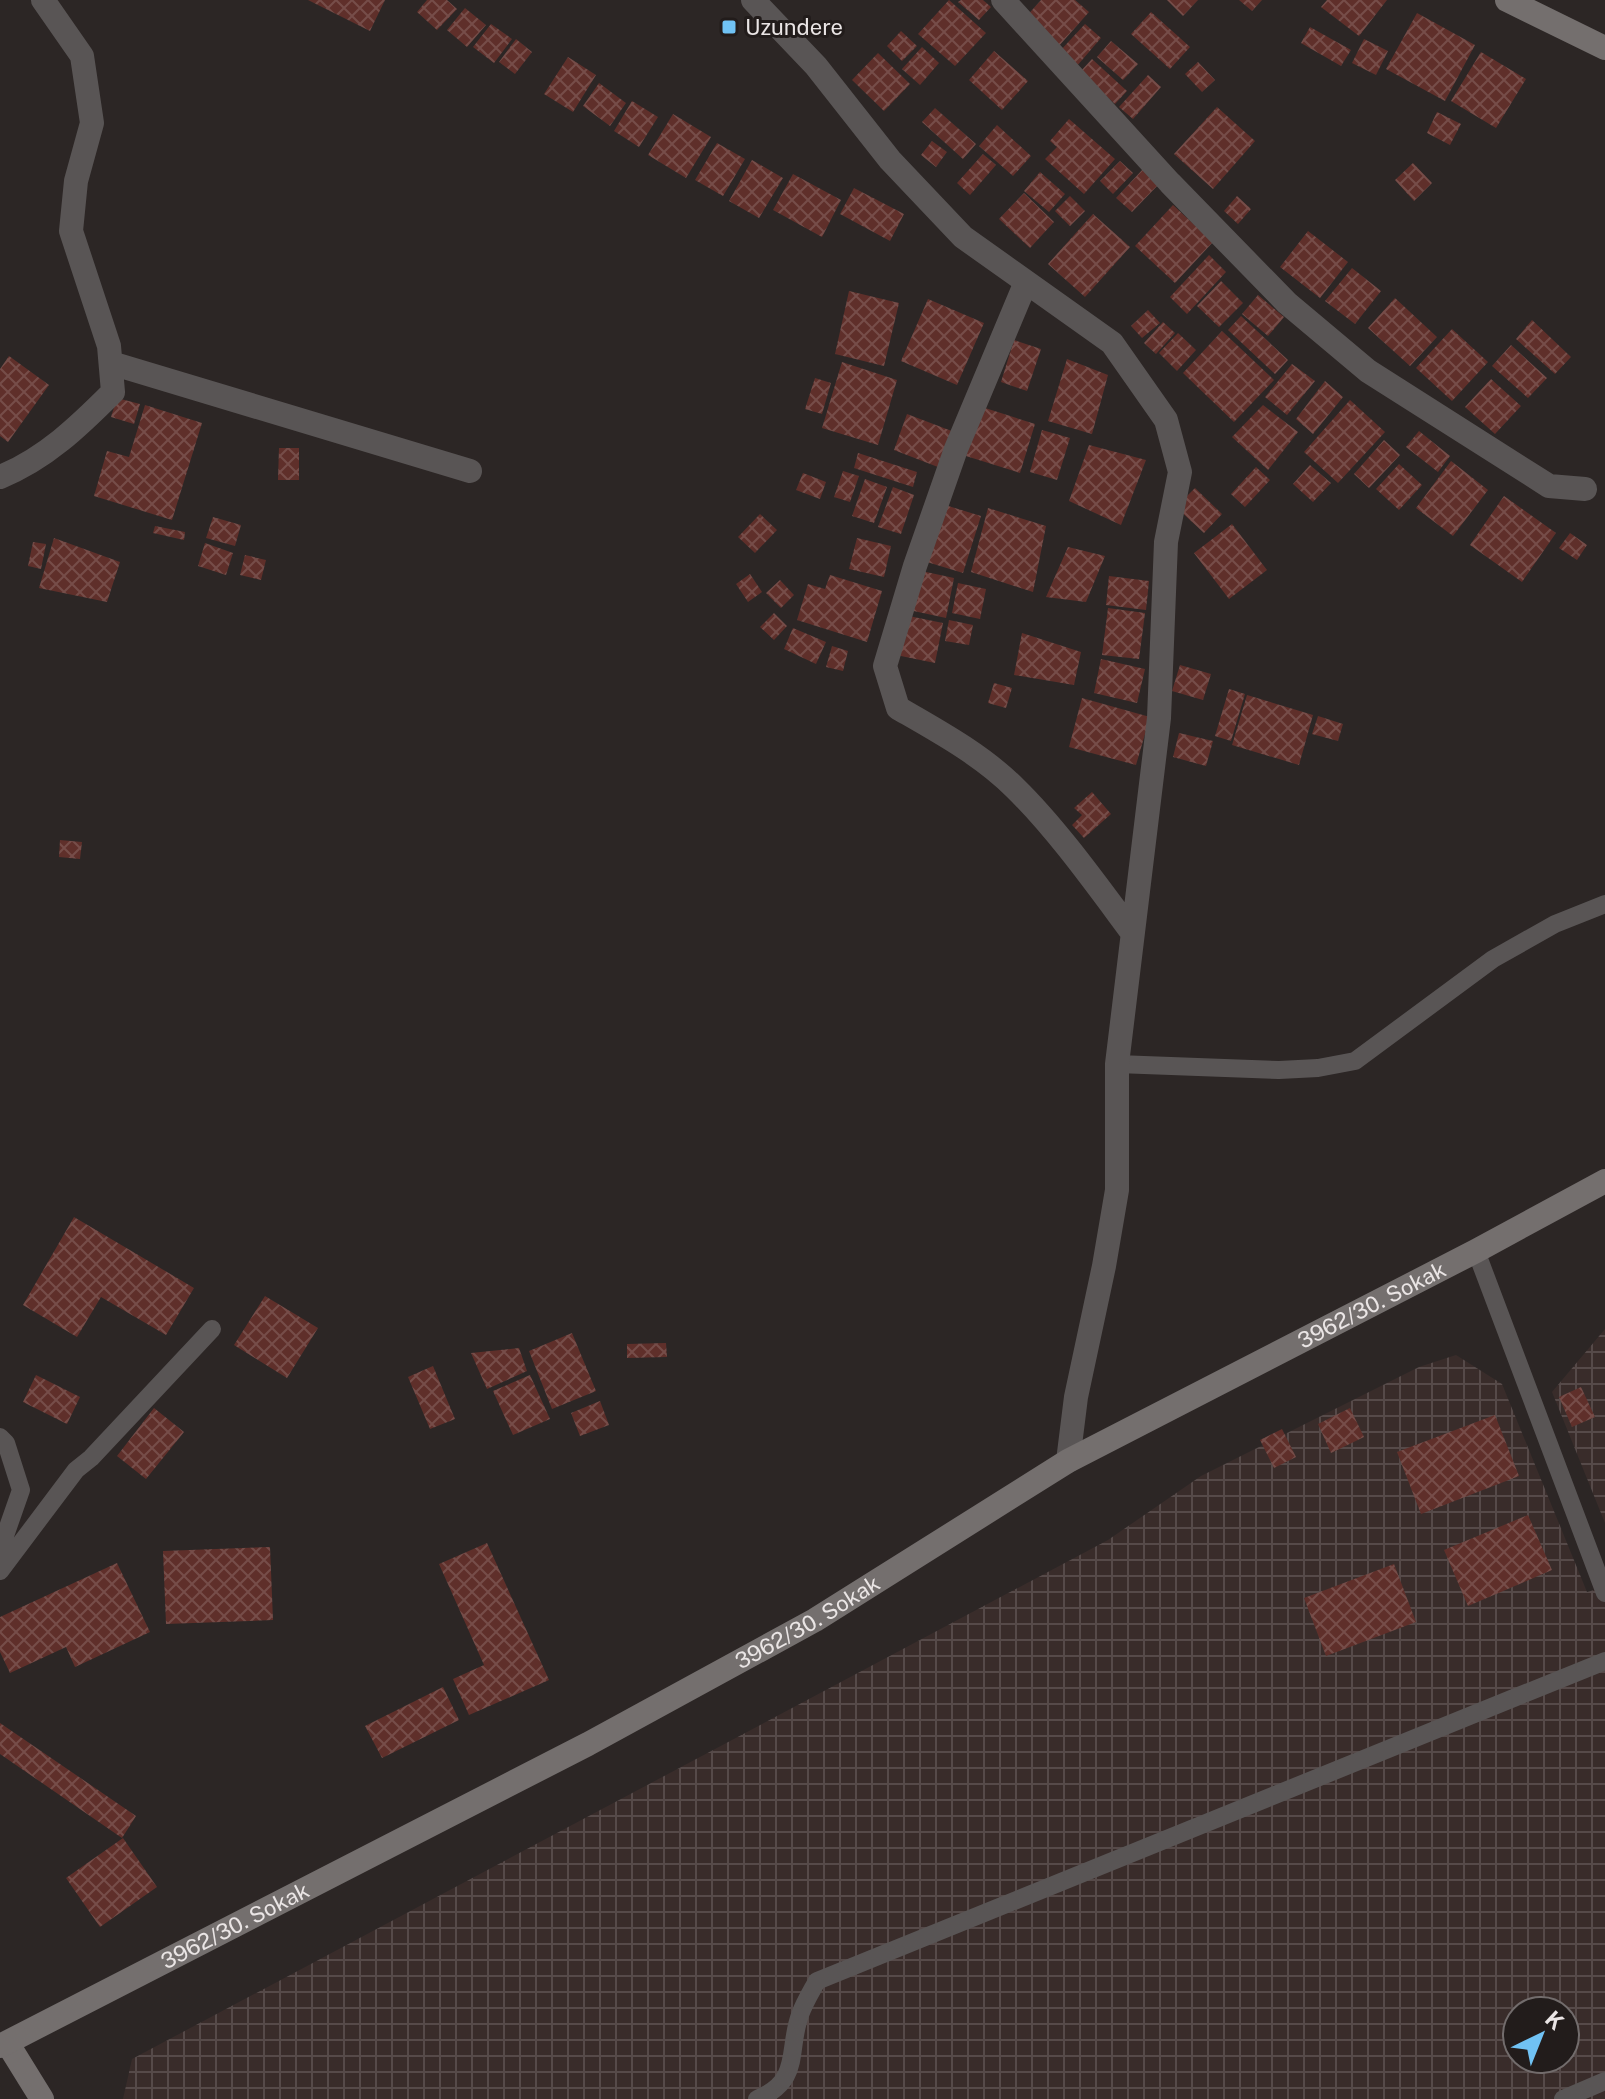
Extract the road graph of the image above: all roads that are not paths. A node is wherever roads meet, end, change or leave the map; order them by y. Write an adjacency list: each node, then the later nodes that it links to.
1 (43, 0): 7 (street)
2 (753, 0): 6 (street)
3 (1003, 0): 10 (street)
4 (1507, 0): 5 (main road)
5 (1605, 48)
6 (1026, 282): 12 (street); 12 (street)
7 (111, 363): 8 (street); 9 (street)
8 (470, 471)
9 (0, 477)
10 (1585, 489)
11 (1605, 904): 13 (lane)
12 (1131, 931): 13 (street)
13 (1117, 1064): 18 (street)
14 (1605, 1181): 15 (main road, 3962/30. Sokak)
15 (1476, 1251): 18 (main road, 3962/30. Sokak); 21 (lane)
16 (212, 1329): 20 (lane)
17 (0, 1437): 19 (lane)
18 (1068, 1461): 23 (main road, 3962/30. Sokak)
19 (0, 1550)
20 (0, 1571)
21 (1605, 1593)
22 (1605, 1661): 26 (lane)
23 (3, 2041): 25 (main road)
24 (1605, 2081): 27 (lane)
25 (42, 2099)
26 (757, 2099)
27 (1563, 2099)

